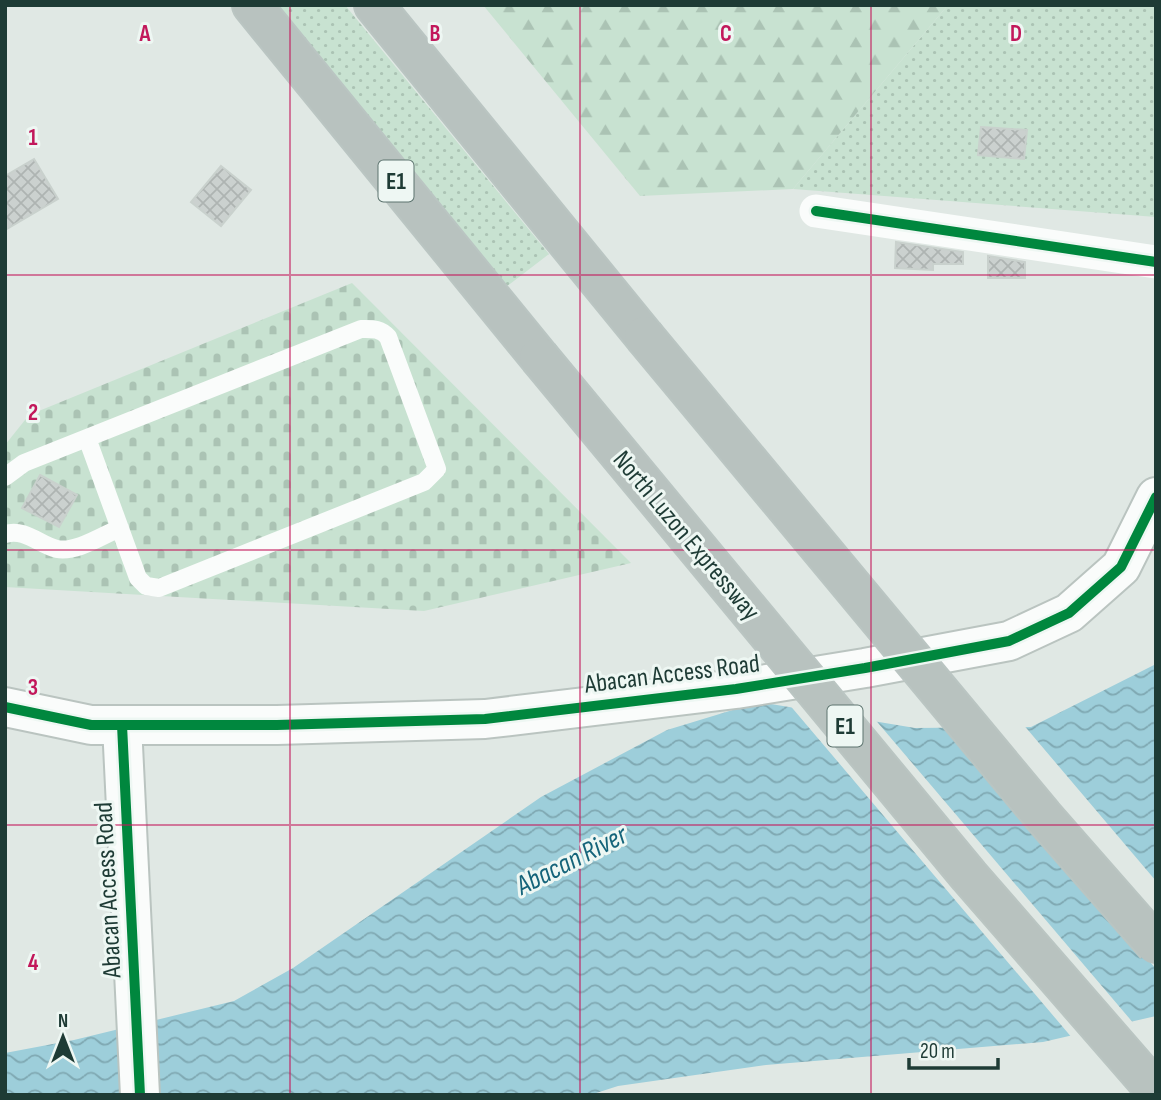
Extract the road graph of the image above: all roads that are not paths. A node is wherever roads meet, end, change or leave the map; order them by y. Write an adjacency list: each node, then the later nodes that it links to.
1 (252, 5): 13 (highway, North Luzon Expressway / E1, bridge)
2 (374, 5): 12 (highway, bridge)
3 (816, 211): 4 (street)
4 (1156, 261)
5 (88, 438): 6 (lane); 8 (lane); 8 (lane)
6 (5, 477)
7 (1156, 497): 11 (street, Abacan Access Road)
8 (120, 528): 9 (lane)
9 (5, 534)
10 (5, 707): 11 (street, Abacan Access Road)
11 (122, 724): 14 (street, Abacan Access Road)
12 (1156, 945)
13 (1156, 1091)
14 (140, 1095)

